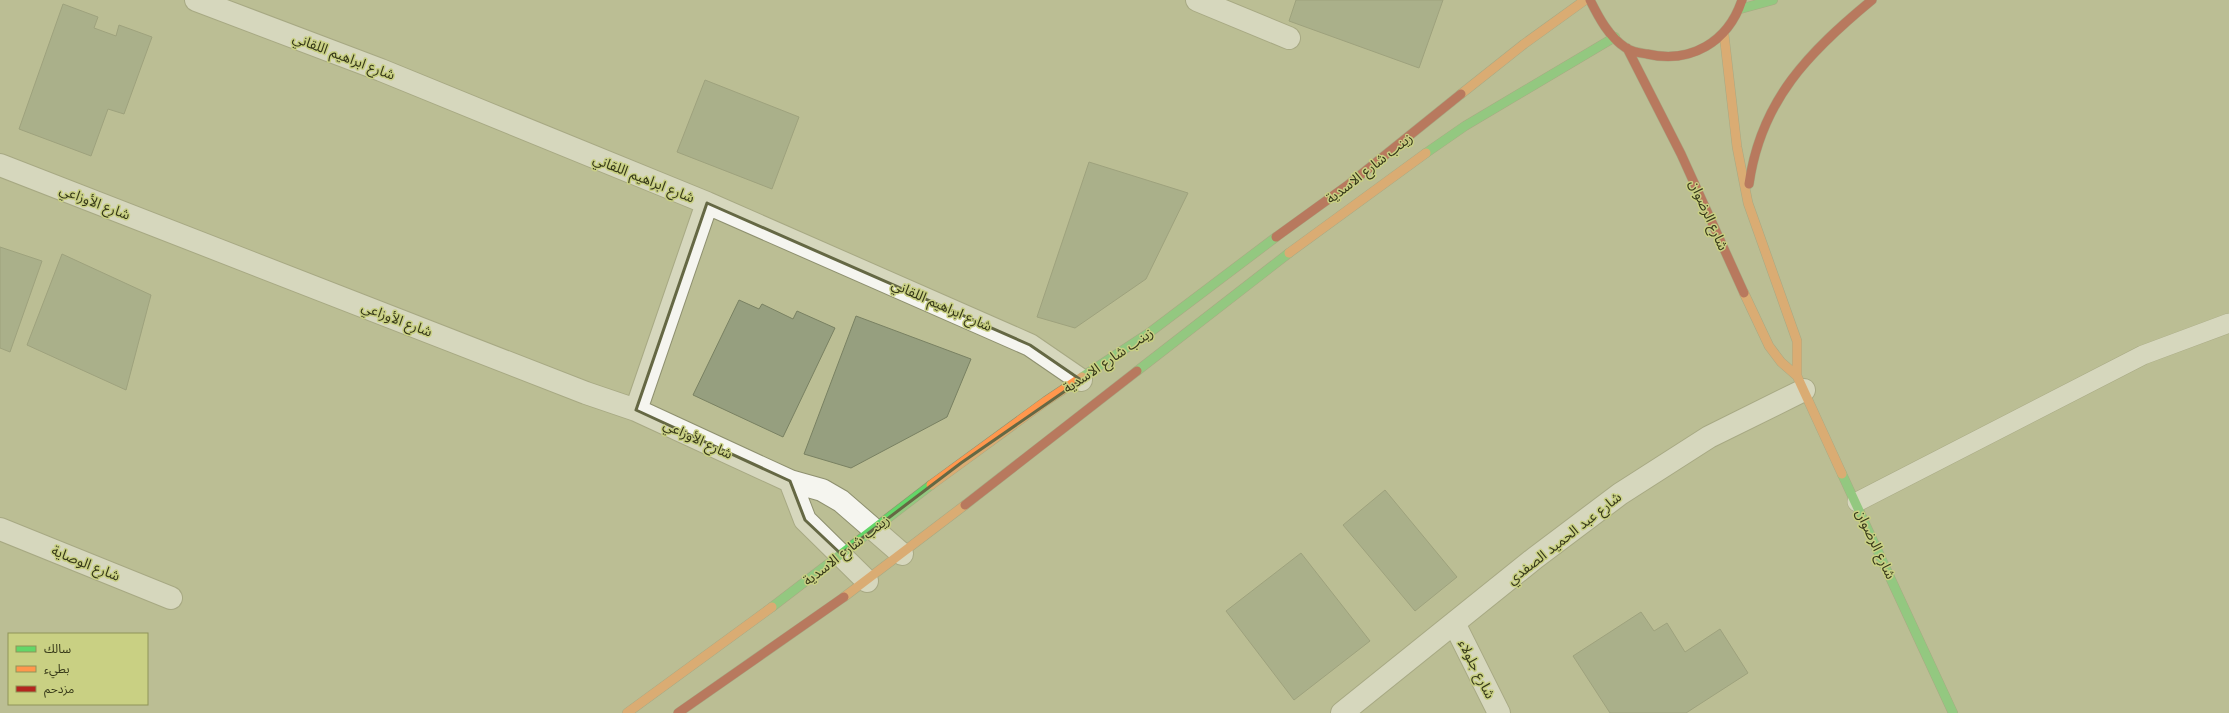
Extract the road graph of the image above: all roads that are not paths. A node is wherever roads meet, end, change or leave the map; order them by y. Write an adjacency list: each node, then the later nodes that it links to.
1 (196, 0): 13 (street, شارع ابراهيم اللقاني)
2 (1197, 0): 10 (street)
3 (1584, 0): 16 (street, زينب شارع الاسدية)
4 (1590, 0): 9 (street)
5 (1773, 0): 7 (street)
6 (1872, 0): 14 (street)
7 (1741, 5): 8 (street)
8 (1724, 34): 11 (street); 14 (street, شارع الرضوان)
9 (1615, 37): 11 (street); 24 (street, زينب شارع الاسدية)
10 (1289, 38)
11 (1627, 48): 17 (street, شارع الرضوان)
12 (0, 165): 18 (street, شارع الأوزاعي)
13 (707, 203): 16 (street, شارع ابراهيم اللقاني); 18 (street)
14 (1748, 203): 17 (street, شارع الرضوان)
15 (2229, 323): 20 (lane)
16 (1081, 380): 22 (street, زينب شارع الاسدية)
17 (1800, 383): 20 (street, شارع الرضوان); 27 (street, شارع عبد الحميد الصفدي)
18 (636, 410): 19 (street, شارع الأوزاعي)
19 (790, 481): 22 (street, شارع الأوزاعي); 23 (street)
20 (1857, 502): 32 (street, شارع الرضوان)
21 (0, 529): 26 (street, شارع الوصاية)
22 (873, 529): 23 (street, زينب شارع الاسدية); 24 (street, شارع الأوزاعي)
23 (841, 554): 25 (street); 28 (street, زينب شارع الاسدية)
24 (902, 554): 25 (street, زينب شارع الاسدية)
25 (867, 581): 29 (street, زينب شارع الاسدية)
26 (172, 598)
27 (1455, 625): 30 (street, شارع عبد الحميد الصفدي); 31 (street, شارع جلولاء)
28 (627, 713)
29 (678, 713)
30 (1342, 713)
31 (1499, 713)
32 (1953, 713)

